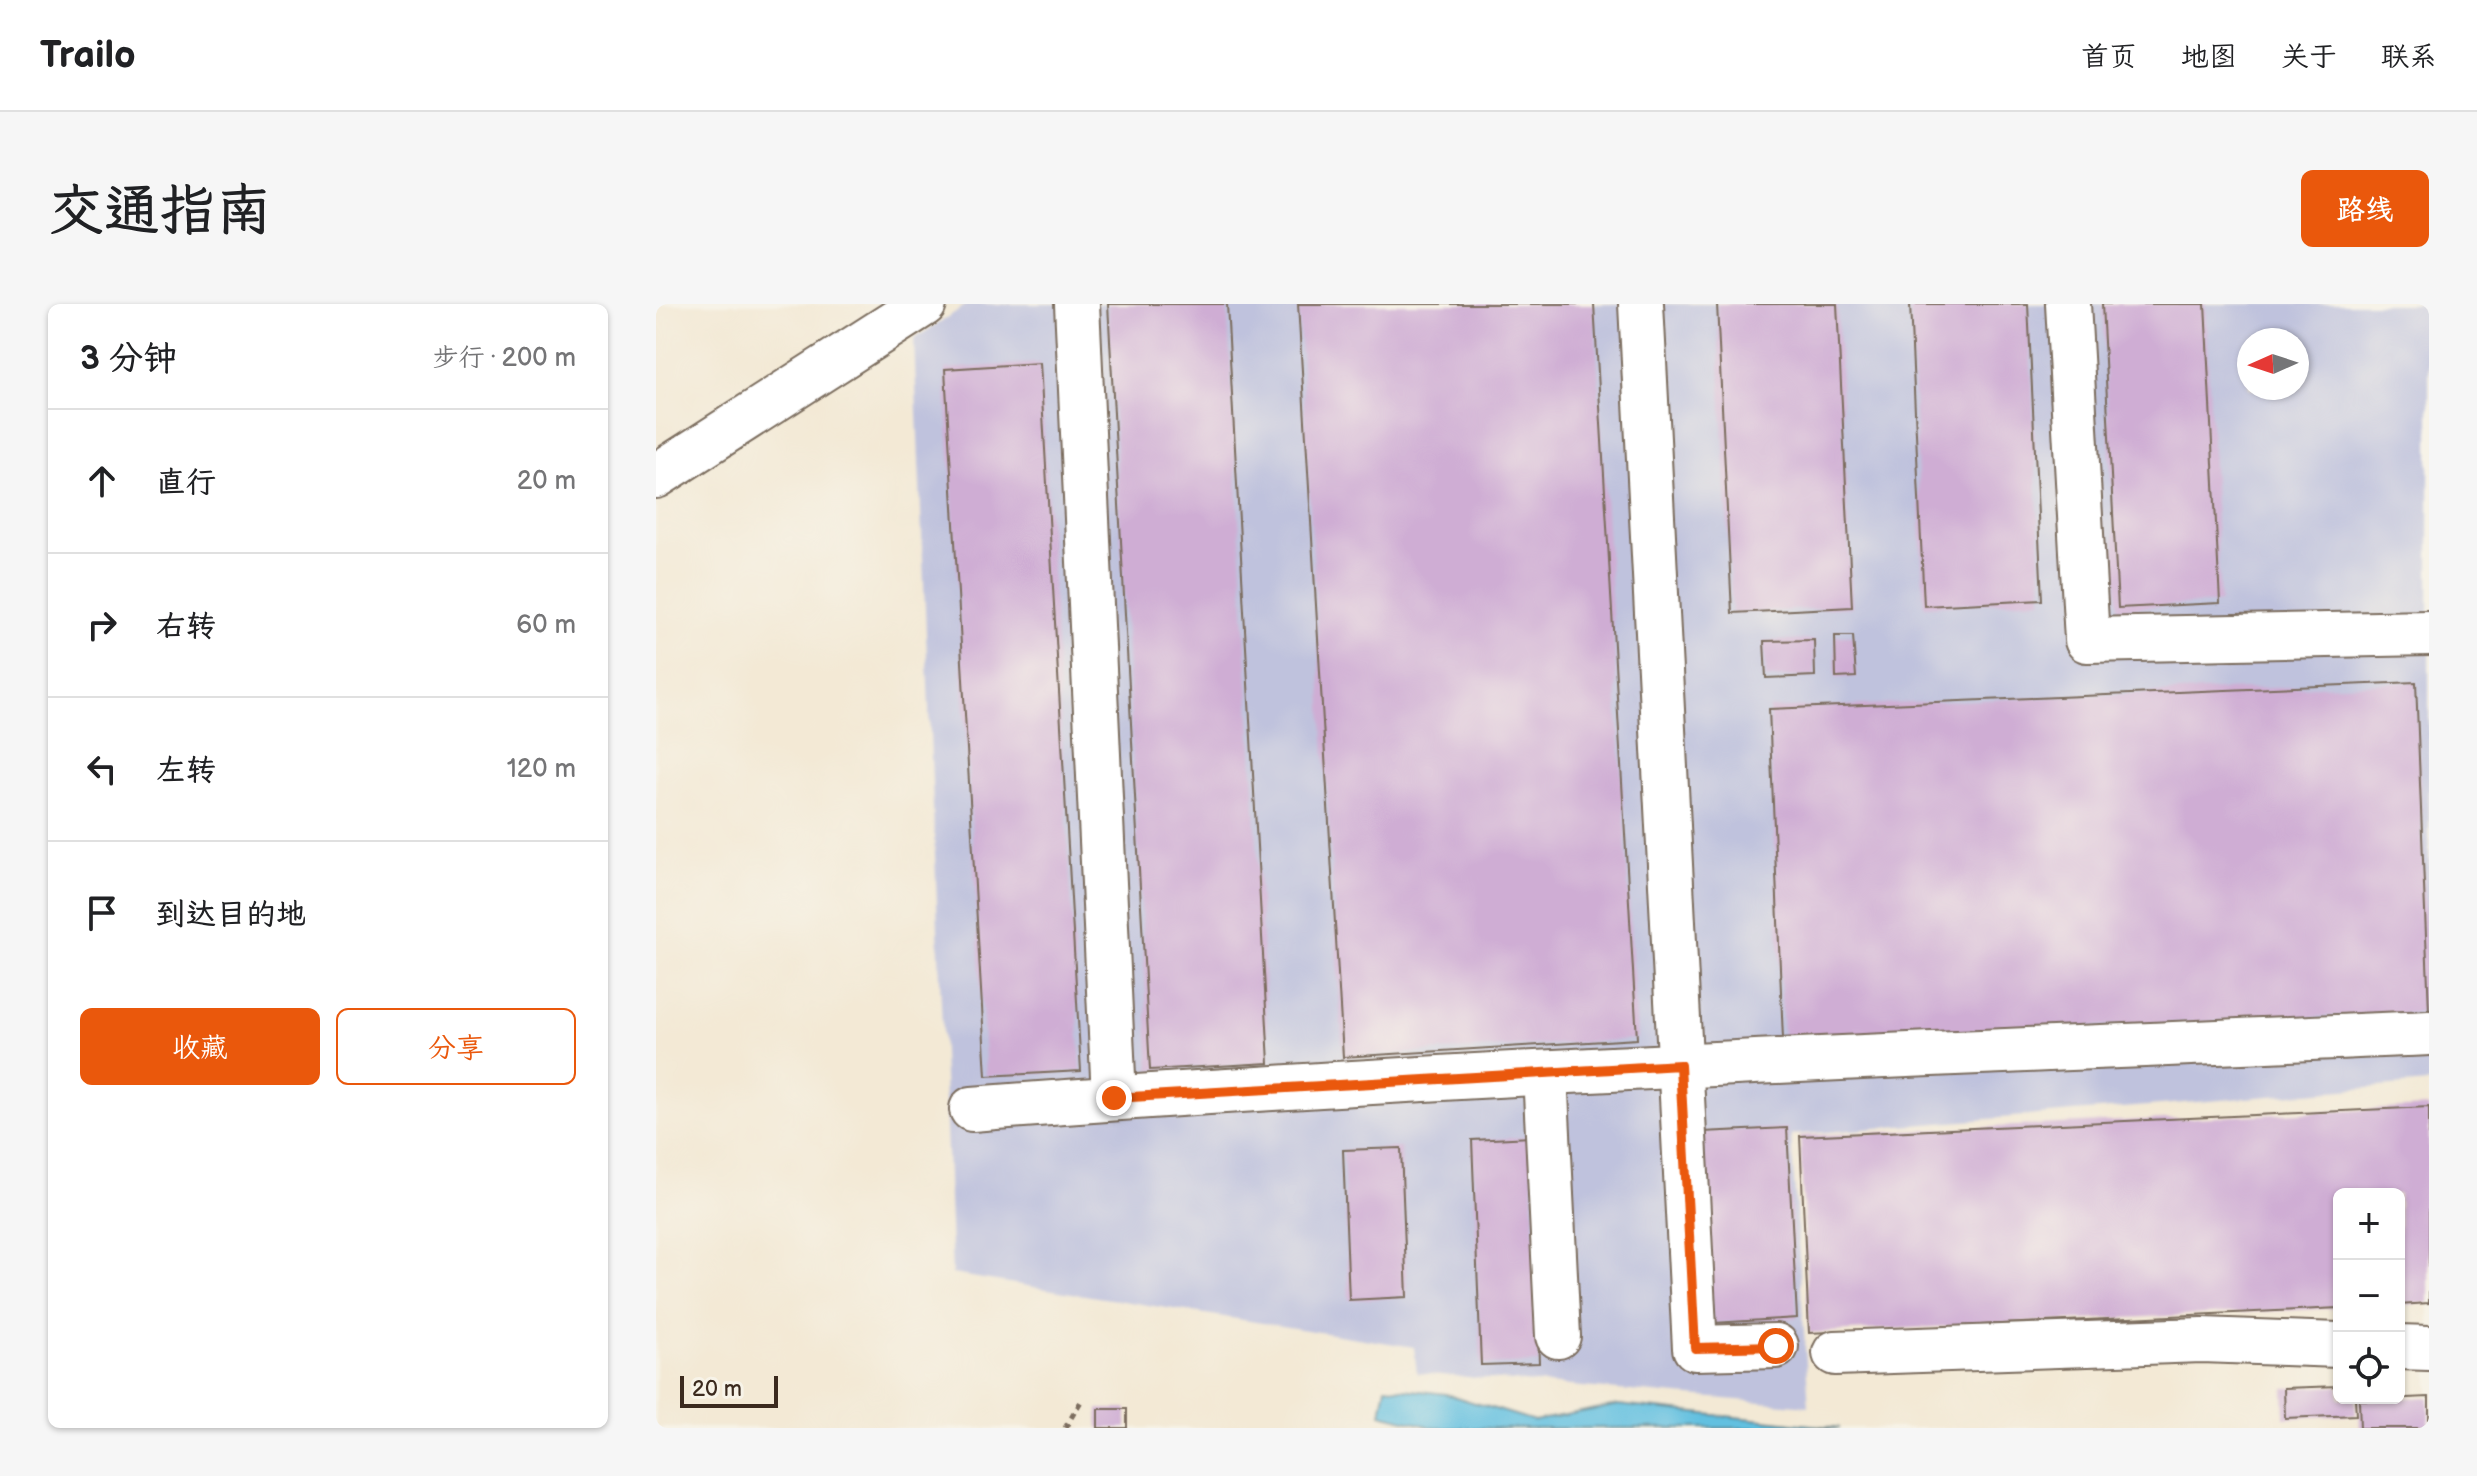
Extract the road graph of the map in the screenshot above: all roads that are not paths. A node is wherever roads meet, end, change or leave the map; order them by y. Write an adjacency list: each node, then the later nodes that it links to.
1 (924, 304): 5 (street)
2 (1077, 304): 10 (street)
3 (1641, 304): 8 (street)
4 (2068, 304): 6 (street)
5 (656, 476)
6 (2429, 633)
7 (2429, 1033): 8 (street)
8 (1680, 1065): 9 (street); 14 (street)
9 (1545, 1073): 10 (street); 12 (street)
10 (1114, 1098): 11 (street)
11 (972, 1109)
12 (1558, 1336)
13 (2333, 1345): 17 (street)
14 (1776, 1346)
15 (2405, 1347): 16 (street)
16 (2429, 1348)
17 (1835, 1353)

